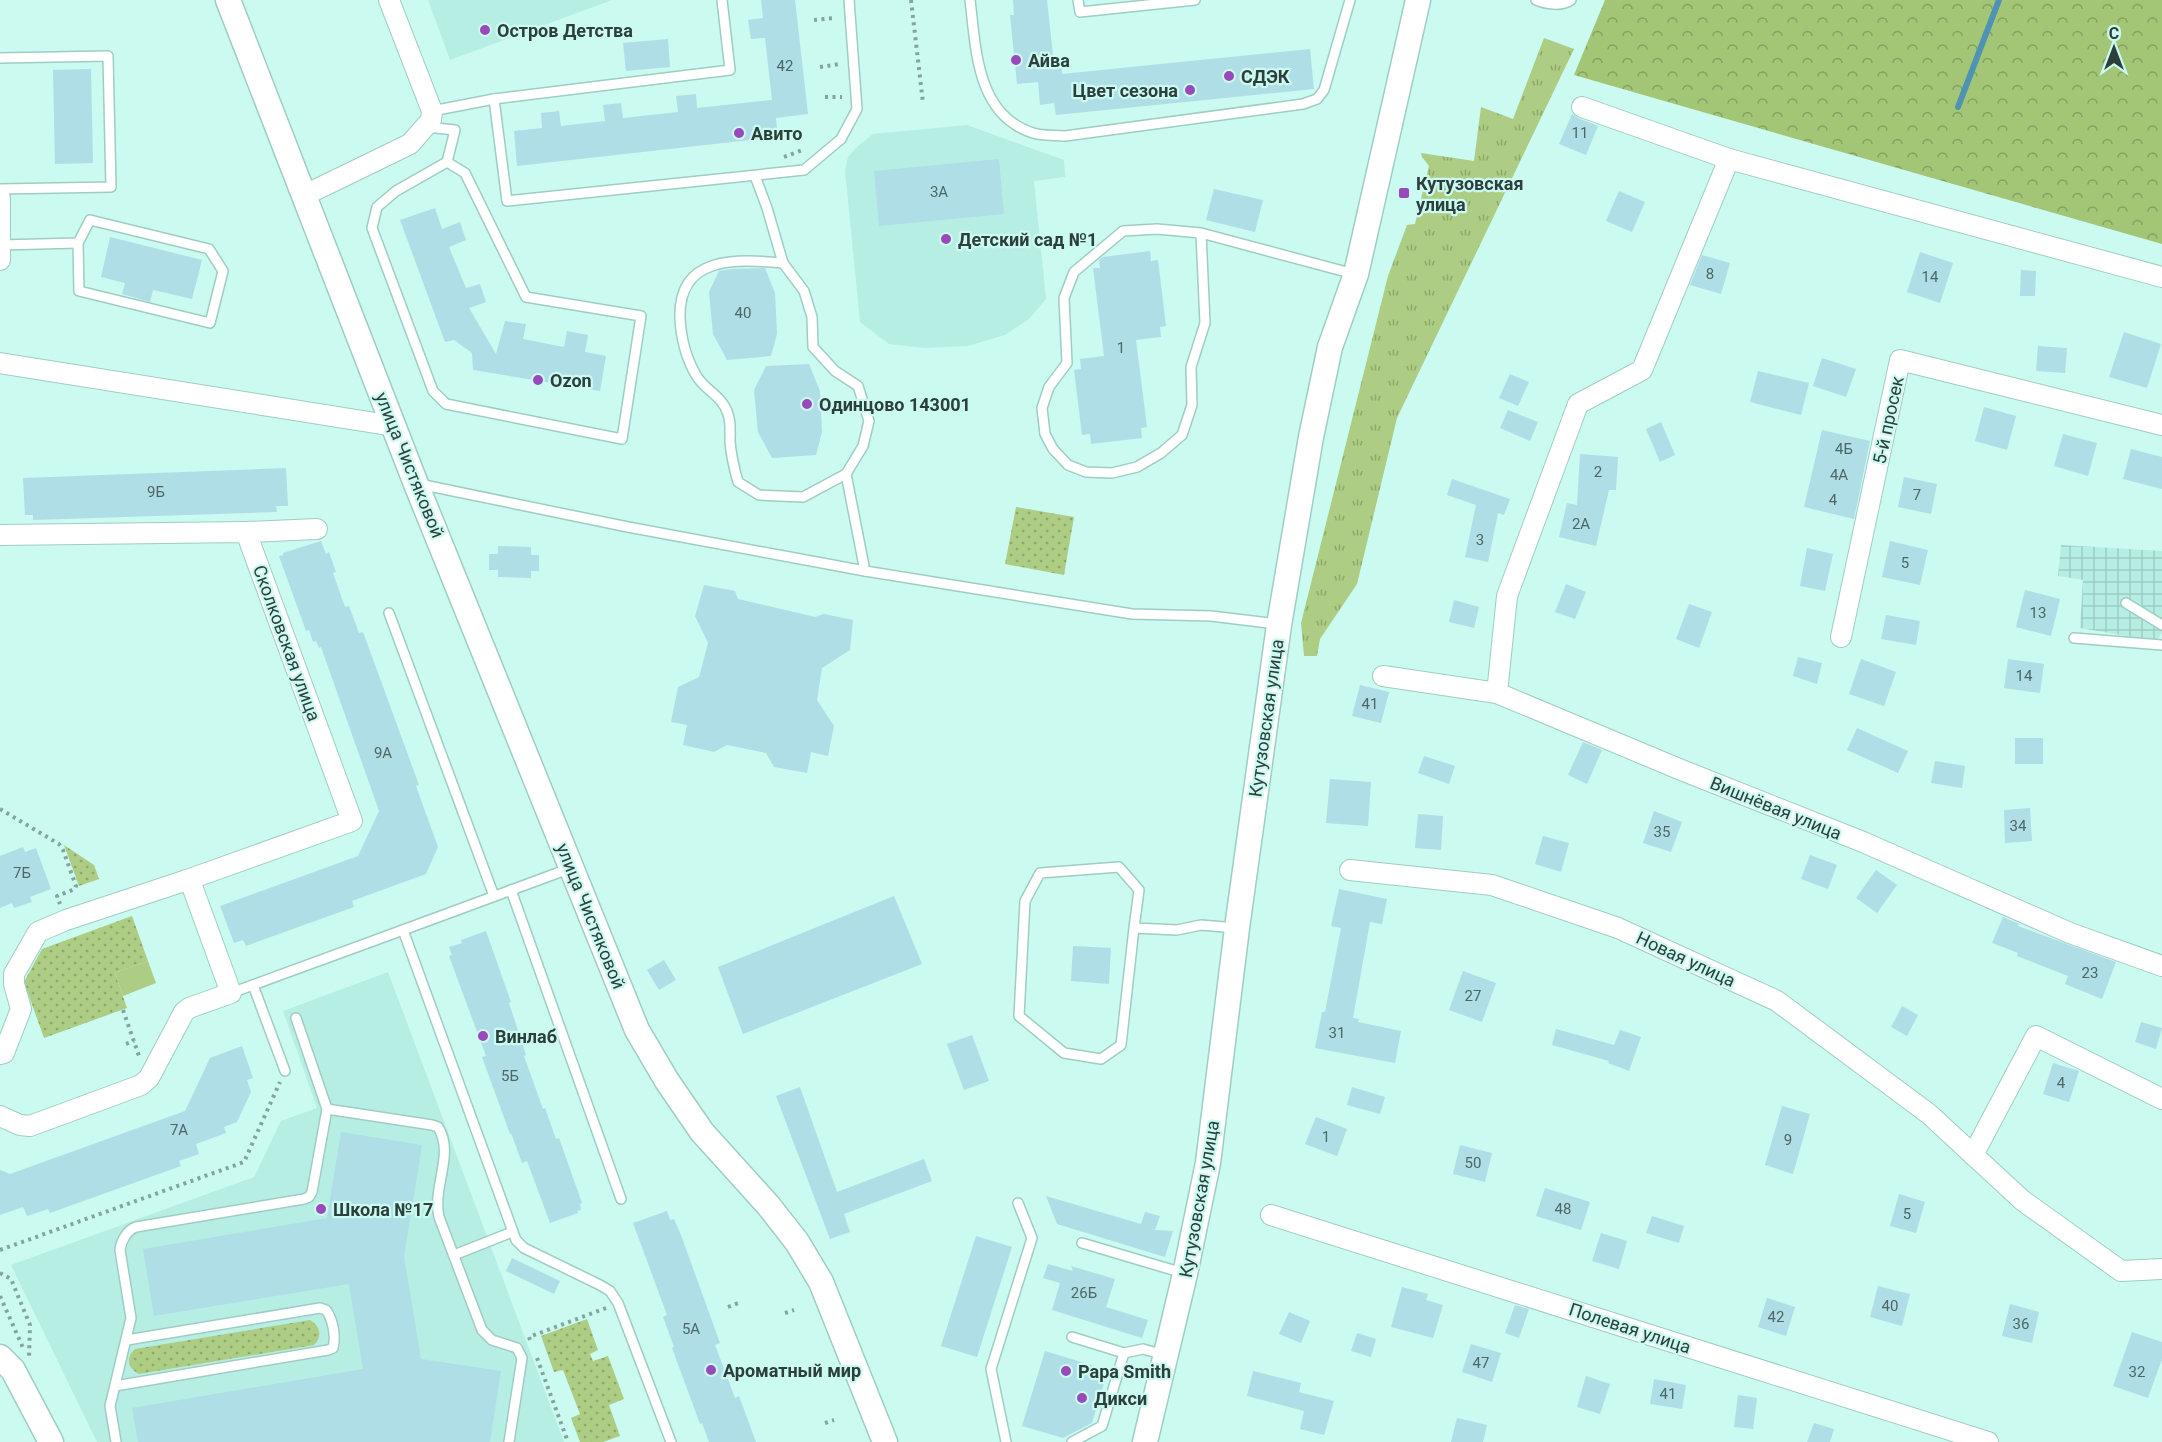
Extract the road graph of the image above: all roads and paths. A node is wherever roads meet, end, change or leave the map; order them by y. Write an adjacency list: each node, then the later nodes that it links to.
1 (228, 0): 34 (street, улица Чистяковой)
2 (389, 0): 27 (street)
3 (722, 0): 23 (lane)
4 (849, 0): 32 (lane)
5 (911, 0): 24 (path)
6 (970, 0): 9 (lane)
7 (1078, 0): 8 (lane)
8 (1195, 0)
9 (1350, 0)
10 (1418, 0): 40 (street, Кутузовская улица)
11 (1536, 0): 12 (lane)
12 (1570, 0)
13 (834, 9): 14 (path)
14 (835, 18): 15 (path); 16 (path)
15 (814, 20)
16 (836, 29)
17 (839, 52): 19 (path)
18 (0, 58): 33 (lane)
19 (840, 64): 20 (path); 21 (path)
20 (820, 67)
21 (842, 75)
22 (825, 97): 25 (path)
23 (494, 99): 27 (lane); 32 (lane)
24 (923, 103)
25 (843, 105)
26 (1582, 107): 30 (street)
27 (429, 119): 31 (lane); 34 (street)
28 (811, 147): 29 (path)
29 (783, 157)
30 (1729, 159): 41 (street); 59 (street)
31 (447, 162): 31 (lane)
32 (755, 176): 39 (lane)
33 (0, 189)
34 (305, 195): 44 (street, улица Чистяковой)
35 (0, 198): 38 (street)
36 (1201, 233): 36 (lane); 40 (lane)
37 (78, 243): 37 (lane); 38 (lane)
38 (1, 252)
39 (783, 263): 45 (lane); 45 (lane)
40 (1356, 274): 53 (street, Кутузовская улица)
41 (2162, 277)
42 (0, 363): 44 (street)
43 (2162, 425): 55 (street, 5-й просек)
44 (394, 426): 46 (street, улица Чистяковой)
45 (846, 474): 50 (lane)
46 (416, 484): 50 (lane); 61 (street, улица Чистяковой)
47 (317, 529): 48 (street)
48 (246, 532): 49 (street); 63 (street, Сколковская улица)
49 (0, 535)
50 (865, 571): 53 (lane)
51 (2126, 603): 54 (lane)
52 (389, 612): 65 (lane)
53 (1279, 625): 68 (street, Кутузовская улица)
54 (2162, 625)
55 (1841, 637)
56 (2074, 638): 57 (lane)
57 (2162, 645)
58 (1383, 676): 59 (street, Вишнёвая улица)
59 (1497, 693): 70 (street, Вишнёвая улица)
60 (0, 809): 66 (path)
61 (572, 868): 64 (lane); 115 (street, улица Чистяковой)
62 (1350, 870): 83 (street, Новая улица)
63 (187, 880): 66 (street, Сколковская улица); 72 (street)
64 (511, 890): 65 (lane); 84 (lane)
65 (494, 896): 69 (lane)
66 (66, 920): 77 (street, Сколковская улица)
67 (1134, 928): 67 (lane); 68 (lane)
68 (1237, 928): 93 (street, Кутузовская улица)
69 (403, 930): 71 (lane); 87 (lane)
70 (2162, 966)
71 (253, 985): 72 (lane); 78 (lane)
72 (231, 993): 79 (street)
73 (123, 1010): 75 (path)
74 (296, 1018): 81 (lane)
75 (134, 1041): 76 (path); 79 (path)
76 (126, 1044)
77 (0, 1054)
78 (285, 1071): 89 (path)
79 (148, 1079): 82 (street)
80 (2162, 1099): 83 (street)
81 (327, 1109): 90 (lane); 101 (lane)
82 (0, 1116)
83 (1973, 1155): 91 (street, Новая улица)
84 (621, 1199)
85 (1018, 1203): 116 (lane)
86 (1271, 1215): 119 (street, Полевая улица)
87 (512, 1232): 90 (lane); 96 (lane)
88 (1082, 1243): 93 (lane)
89 (0, 1250)
90 (454, 1255): 112 (lane)
91 (2162, 1269)
92 (0, 1273): 94 (path)
93 (1185, 1274): 103 (street, Кутузовская улица)
94 (0, 1296)
95 (741, 1302): 97 (path)
96 (618, 1303): 113 (path); 114 (lane)
97 (728, 1307)
98 (794, 1311): 99 (path)
99 (785, 1313)
100 (1072, 1337): 102 (lane)
101 (127, 1340): 107 (lane); 107 (lane)
102 (1124, 1353): 103 (lane); 117 (lane)
103 (1166, 1355): 118 (street, Кутузовская улица)
104 (0, 1357): 110 (street)
105 (815, 1368): 106 (path)
106 (806, 1372)
107 (115, 1386): 111 (lane)
108 (834, 1420): 109 (path)
109 (825, 1423)
110 (51, 1442)
111 (116, 1442)
112 (509, 1442)
113 (568, 1442)
114 (671, 1442)
115 (885, 1442)
116 (1006, 1442)
117 (1072, 1442)
118 (1146, 1442)
119 (1988, 1442)

